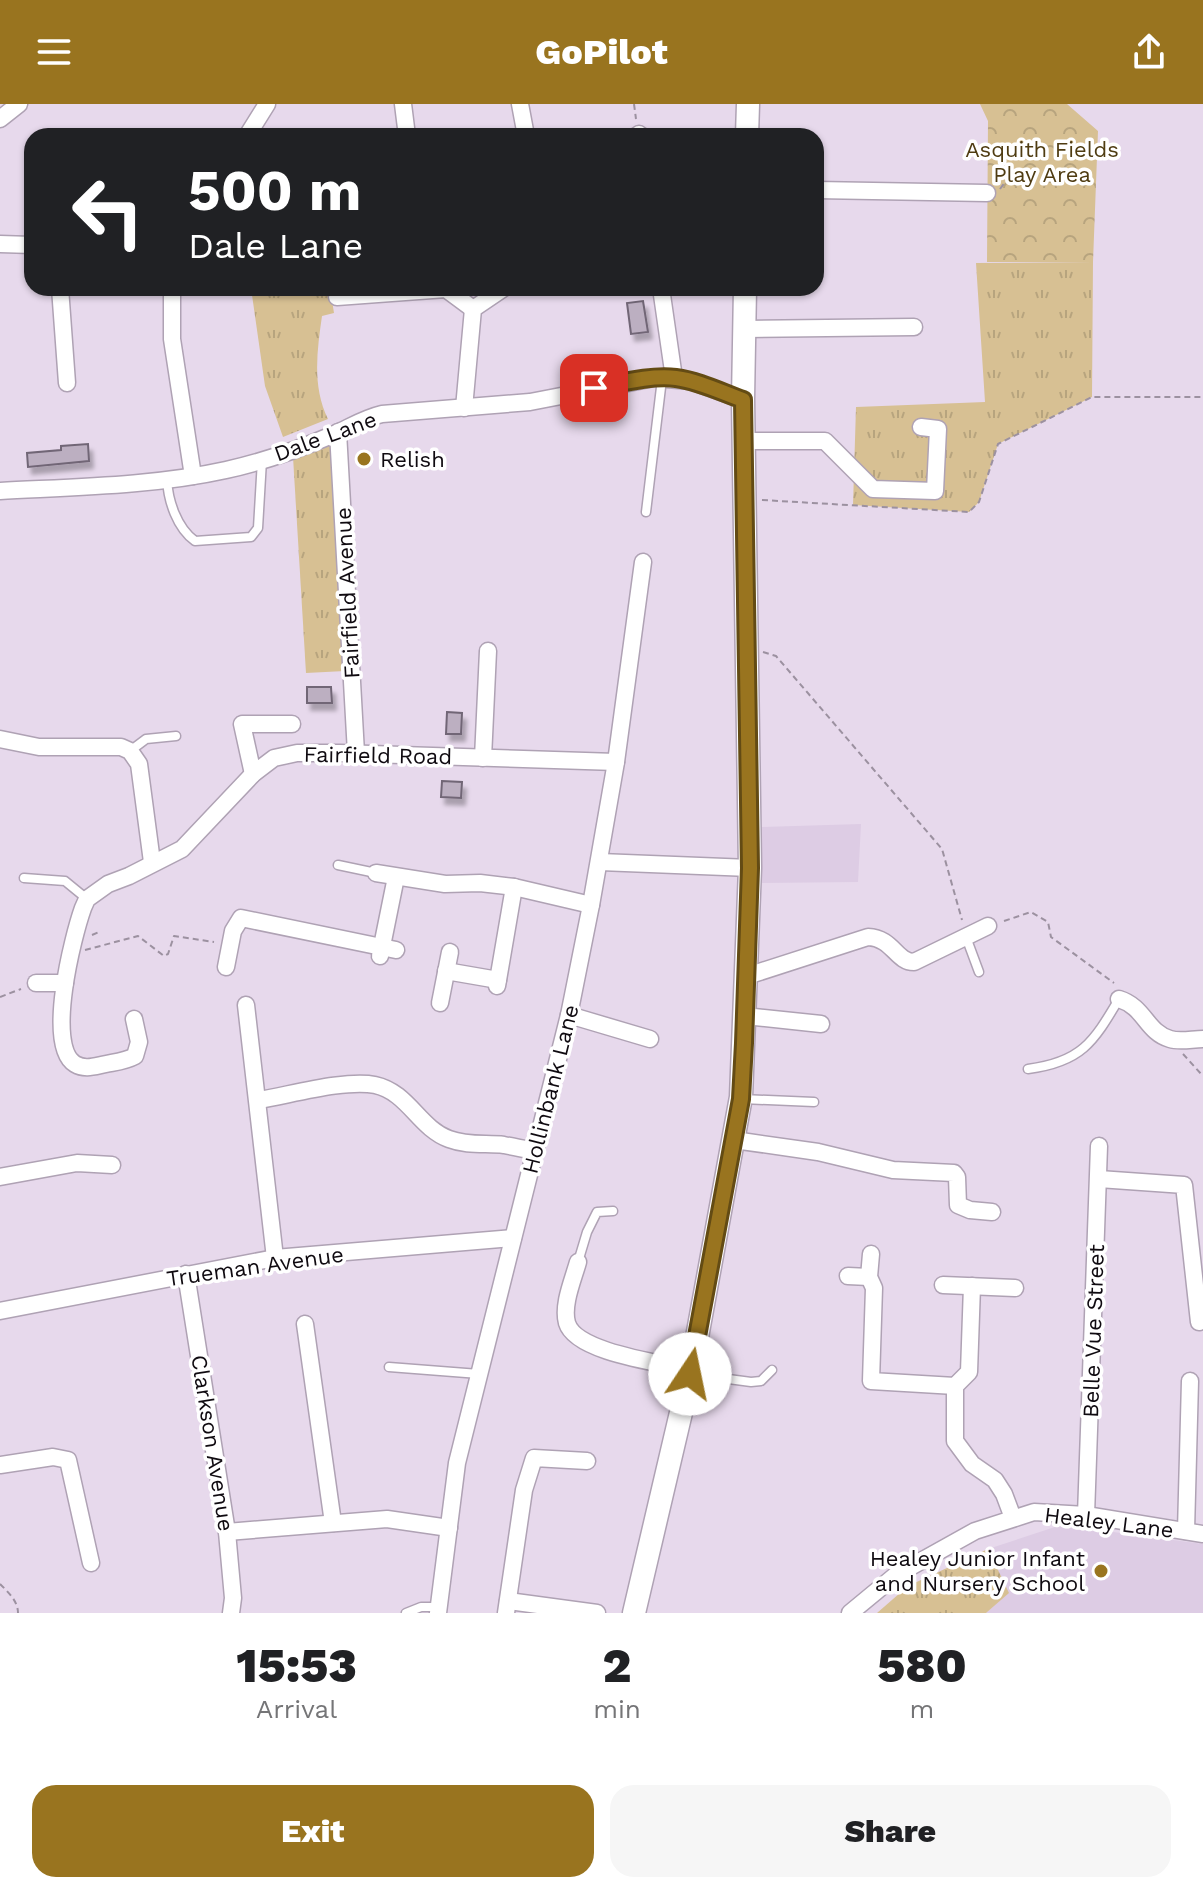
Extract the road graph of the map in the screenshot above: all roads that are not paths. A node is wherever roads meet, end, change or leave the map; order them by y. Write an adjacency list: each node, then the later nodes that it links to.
1 (19, 104): 6 (street)
2 (267, 104): 7 (street)
3 (403, 104): 8 (street)
4 (520, 104): 9 (street)
5 (748, 104): 10 (main road)
6 (0, 119)
7 (252, 128)
8 (406, 128)
9 (524, 128)
10 (747, 128)
11 (824, 190): 12 (street)
12 (987, 193)
13 (0, 244): 14 (street)
14 (24, 245)
15 (61, 296): 27 (street)
16 (172, 296): 34 (street)
17 (347, 296): 22 (street)
18 (455, 296): 23 (street)
19 (492, 296): 23 (street)
20 (662, 296): 26 (street)
21 (745, 296): 25 (main road)
22 (337, 297)
23 (473, 309): 29 (street)
24 (914, 327): 25 (street)
25 (745, 329): 28 (main road)
26 (668, 378): 28 (street, Dale Lane); 29 (street, Dale Lane); 37 (lane)
27 (67, 383)
28 (743, 400): 32 (main road)
29 (464, 408): 31 (street, Dale Lane)
30 (921, 427): 32 (street)
31 (338, 432): 33 (street, Dale Lane); 44 (street, Fairfield Avenue)
32 (744, 441): 51 (main road)
33 (262, 459): 34 (street, Dale Lane); 35 (lane)
34 (193, 476): 35 (street, Dale Lane)
35 (167, 478): 36 (street, Dale Lane)
36 (0, 491)
37 (646, 512)
38 (643, 562): 46 (street, Hollinbank Lane)
39 (488, 651): 45 (street)
40 (292, 724): 47 (street)
41 (176, 736): 43 (lane)
42 (0, 739): 43 (street)
43 (130, 751): 48 (street)
44 (356, 753): 45 (street, Fairfield Road); 47 (street, Fairfield Road)
45 (483, 758): 46 (street, Fairfield Road)
46 (616, 762): 49 (street, Hollinbank Lane)
47 (253, 774): 48 (street, Fairfield Road)
48 (152, 862): 56 (street, Fairfield Road)
49 (600, 862): 51 (street); 57 (street, Hollinbank Lane)
50 (338, 865): 52 (lane)
51 (750, 868): 64 (main road)
52 (376, 873): 53 (street)
53 (396, 877): 55 (street); 61 (street)
54 (24, 878): 56 (lane)
55 (514, 887): 57 (street); 62 (street)
56 (87, 899): 66 (street)
57 (591, 905): 70 (street, Hollinbank Lane)
58 (988, 926): 59 (street)
59 (966, 937): 63 (lane); 64 (street)
60 (450, 952): 62 (street)
61 (226, 967)
62 (446, 971): 68 (street)
63 (979, 972)
64 (747, 976): 71 (main road)
65 (36, 983): 66 (street)
66 (65, 983): 72 (street)
67 (1119, 999): 75 (street); 76 (lane)
68 (440, 1003)
69 (246, 1005): 78 (street)
70 (569, 1015): 74 (street); 82 (street, Hollinbank Lane)
71 (745, 1016): 73 (street); 77 (main road)
72 (134, 1019)
73 (821, 1024)
74 (650, 1039)
75 (1203, 1039)
76 (1028, 1069)
77 (741, 1099): 79 (lane); 80 (main road)
78 (259, 1100): 82 (street); 90 (street)
79 (814, 1102)
80 (734, 1140): 87 (street); 103 (main road)
81 (1099, 1146): 85 (street, Belle Vue Street)
82 (535, 1151): 88 (street, Hollinbank Lane)
83 (112, 1165): 84 (street)
84 (0, 1177)
85 (1099, 1179): 99 (street); 109 (street, Belle Vue Street)
86 (613, 1211): 91 (lane)
87 (992, 1212)
88 (513, 1238): 90 (street, Trueman Avenue); 104 (street, Hollinbank Lane)
89 (871, 1254): 94 (street)
90 (275, 1258): 92 (street, Trueman Avenue)
91 (578, 1262): 103 (street)
92 (186, 1274): 98 (street, Trueman Avenue); 113 (street, Clarkson Avenue)
93 (848, 1276): 94 (street)
94 (869, 1277): 106 (street)
95 (943, 1285): 96 (street)
96 (972, 1286): 97 (street); 106 (street)
97 (1015, 1288)
98 (0, 1311)
99 (1199, 1322)
100 (305, 1324): 111 (street)
101 (389, 1367): 104 (lane)
102 (772, 1370): 103 (lane)
103 (691, 1372): 121 (main road)
104 (479, 1374): 112 (street, Hollinbank Lane)
105 (1190, 1381): 114 (street)
106 (955, 1386): 110 (street)
107 (587, 1461): 116 (street)
108 (0, 1465): 115 (street)
109 (1086, 1515): 110 (street, Healey Lane); 114 (street, Healey Lane)
110 (1013, 1518): 122 (street, Healey Lane)
111 (333, 1523): 112 (street); 113 (street)
112 (449, 1528): 117 (street, Hollinbank Lane)
113 (227, 1532): 118 (street, Clarkson Avenue)
114 (1194, 1533)
115 (91, 1563)
116 (507, 1607): 120 (street)
117 (439, 1610): 119 (lane)
118 (231, 1613)
119 (406, 1613)
120 (597, 1613)
121 (634, 1613)
122 (850, 1613)

